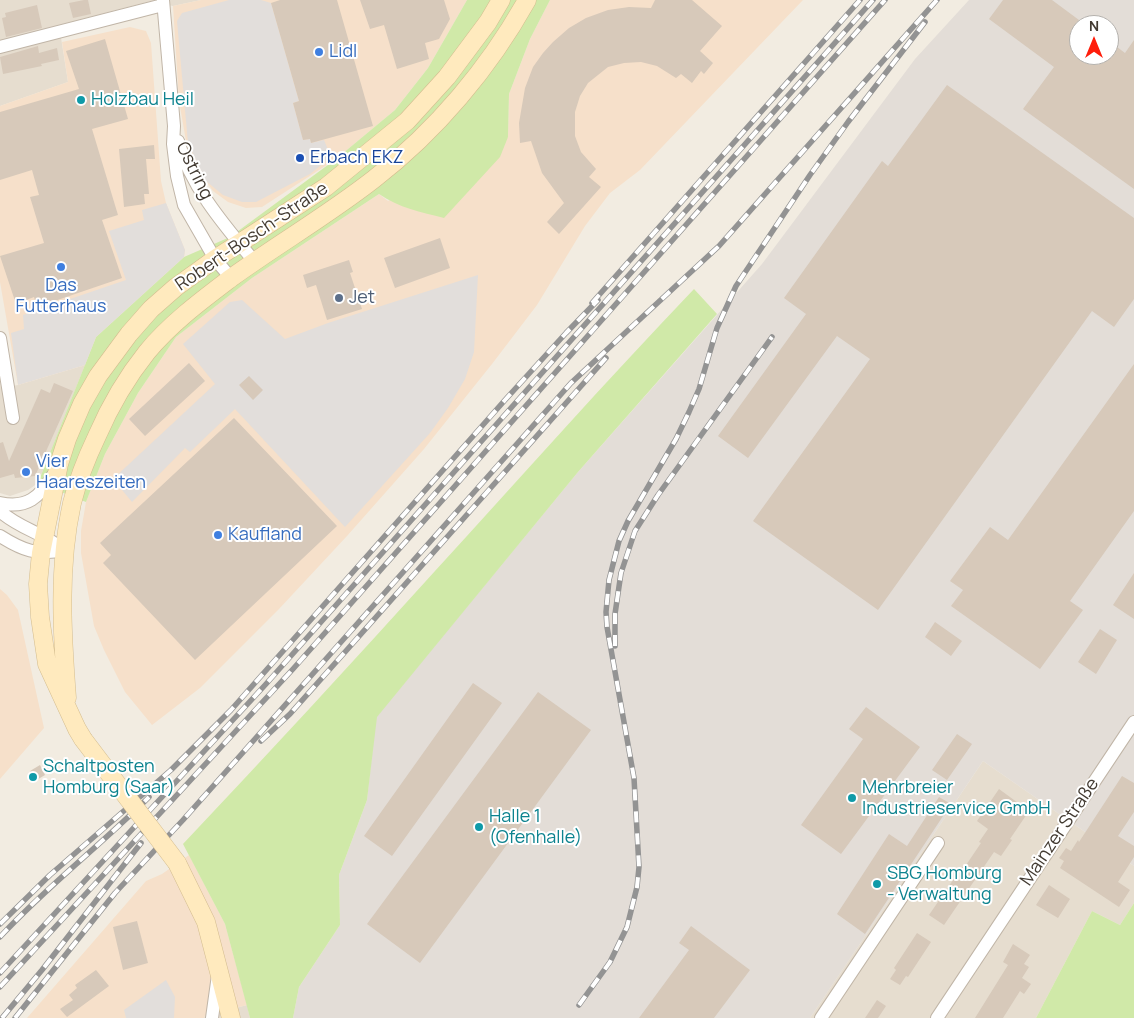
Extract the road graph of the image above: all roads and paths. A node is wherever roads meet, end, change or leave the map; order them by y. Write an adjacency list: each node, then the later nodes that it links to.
1 (501, 0): 6 (main road, Robert-Bosch-Straße)
2 (527, 0): 8 (main road, Robert-Bosch-Straße)
3 (163, 3): 4 (street); 5 (street, Ostring)
4 (0, 47)
5 (174, 126): 6 (street, Ostring); 7 (street, Ostring)
6 (240, 244): 7 (main road, Robert-Bosch-Straße); 8 (street, Ostring)
7 (215, 259): 9 (street, Ostring); 12 (main road, Robert-Bosch-Straße)
8 (254, 261): 9 (main road, Robert-Bosch-Straße)
9 (232, 278): 17 (main road, Robert-Bosch-Straße)
10 (0, 338): 11 (street)
11 (13, 418)
12 (59, 464): 13 (street); 16 (main road, Robert-Bosch-Straße)
13 (0, 503)
14 (0, 511): 16 (street)
15 (0, 536): 18 (street)
16 (44, 536): 17 (street); 18 (main road, Robert-Bosch-Straße)
17 (64, 550): 18 (street); 19 (main road, Robert-Bosch-Straße)
18 (41, 553): 19 (main road, Robert-Bosch-Straße)
19 (69, 709): 22 (main road, Robert-Bosch-Straße, bridge)
20 (1134, 722): 26 (street, Mainzer Straße)
21 (938, 843): 25 (street)
22 (219, 970): 23 (street); 24 (main road, Robert-Bosch-Straße)
23 (212, 1018)
24 (231, 1018)
25 (821, 1018)
26 (937, 1018)

